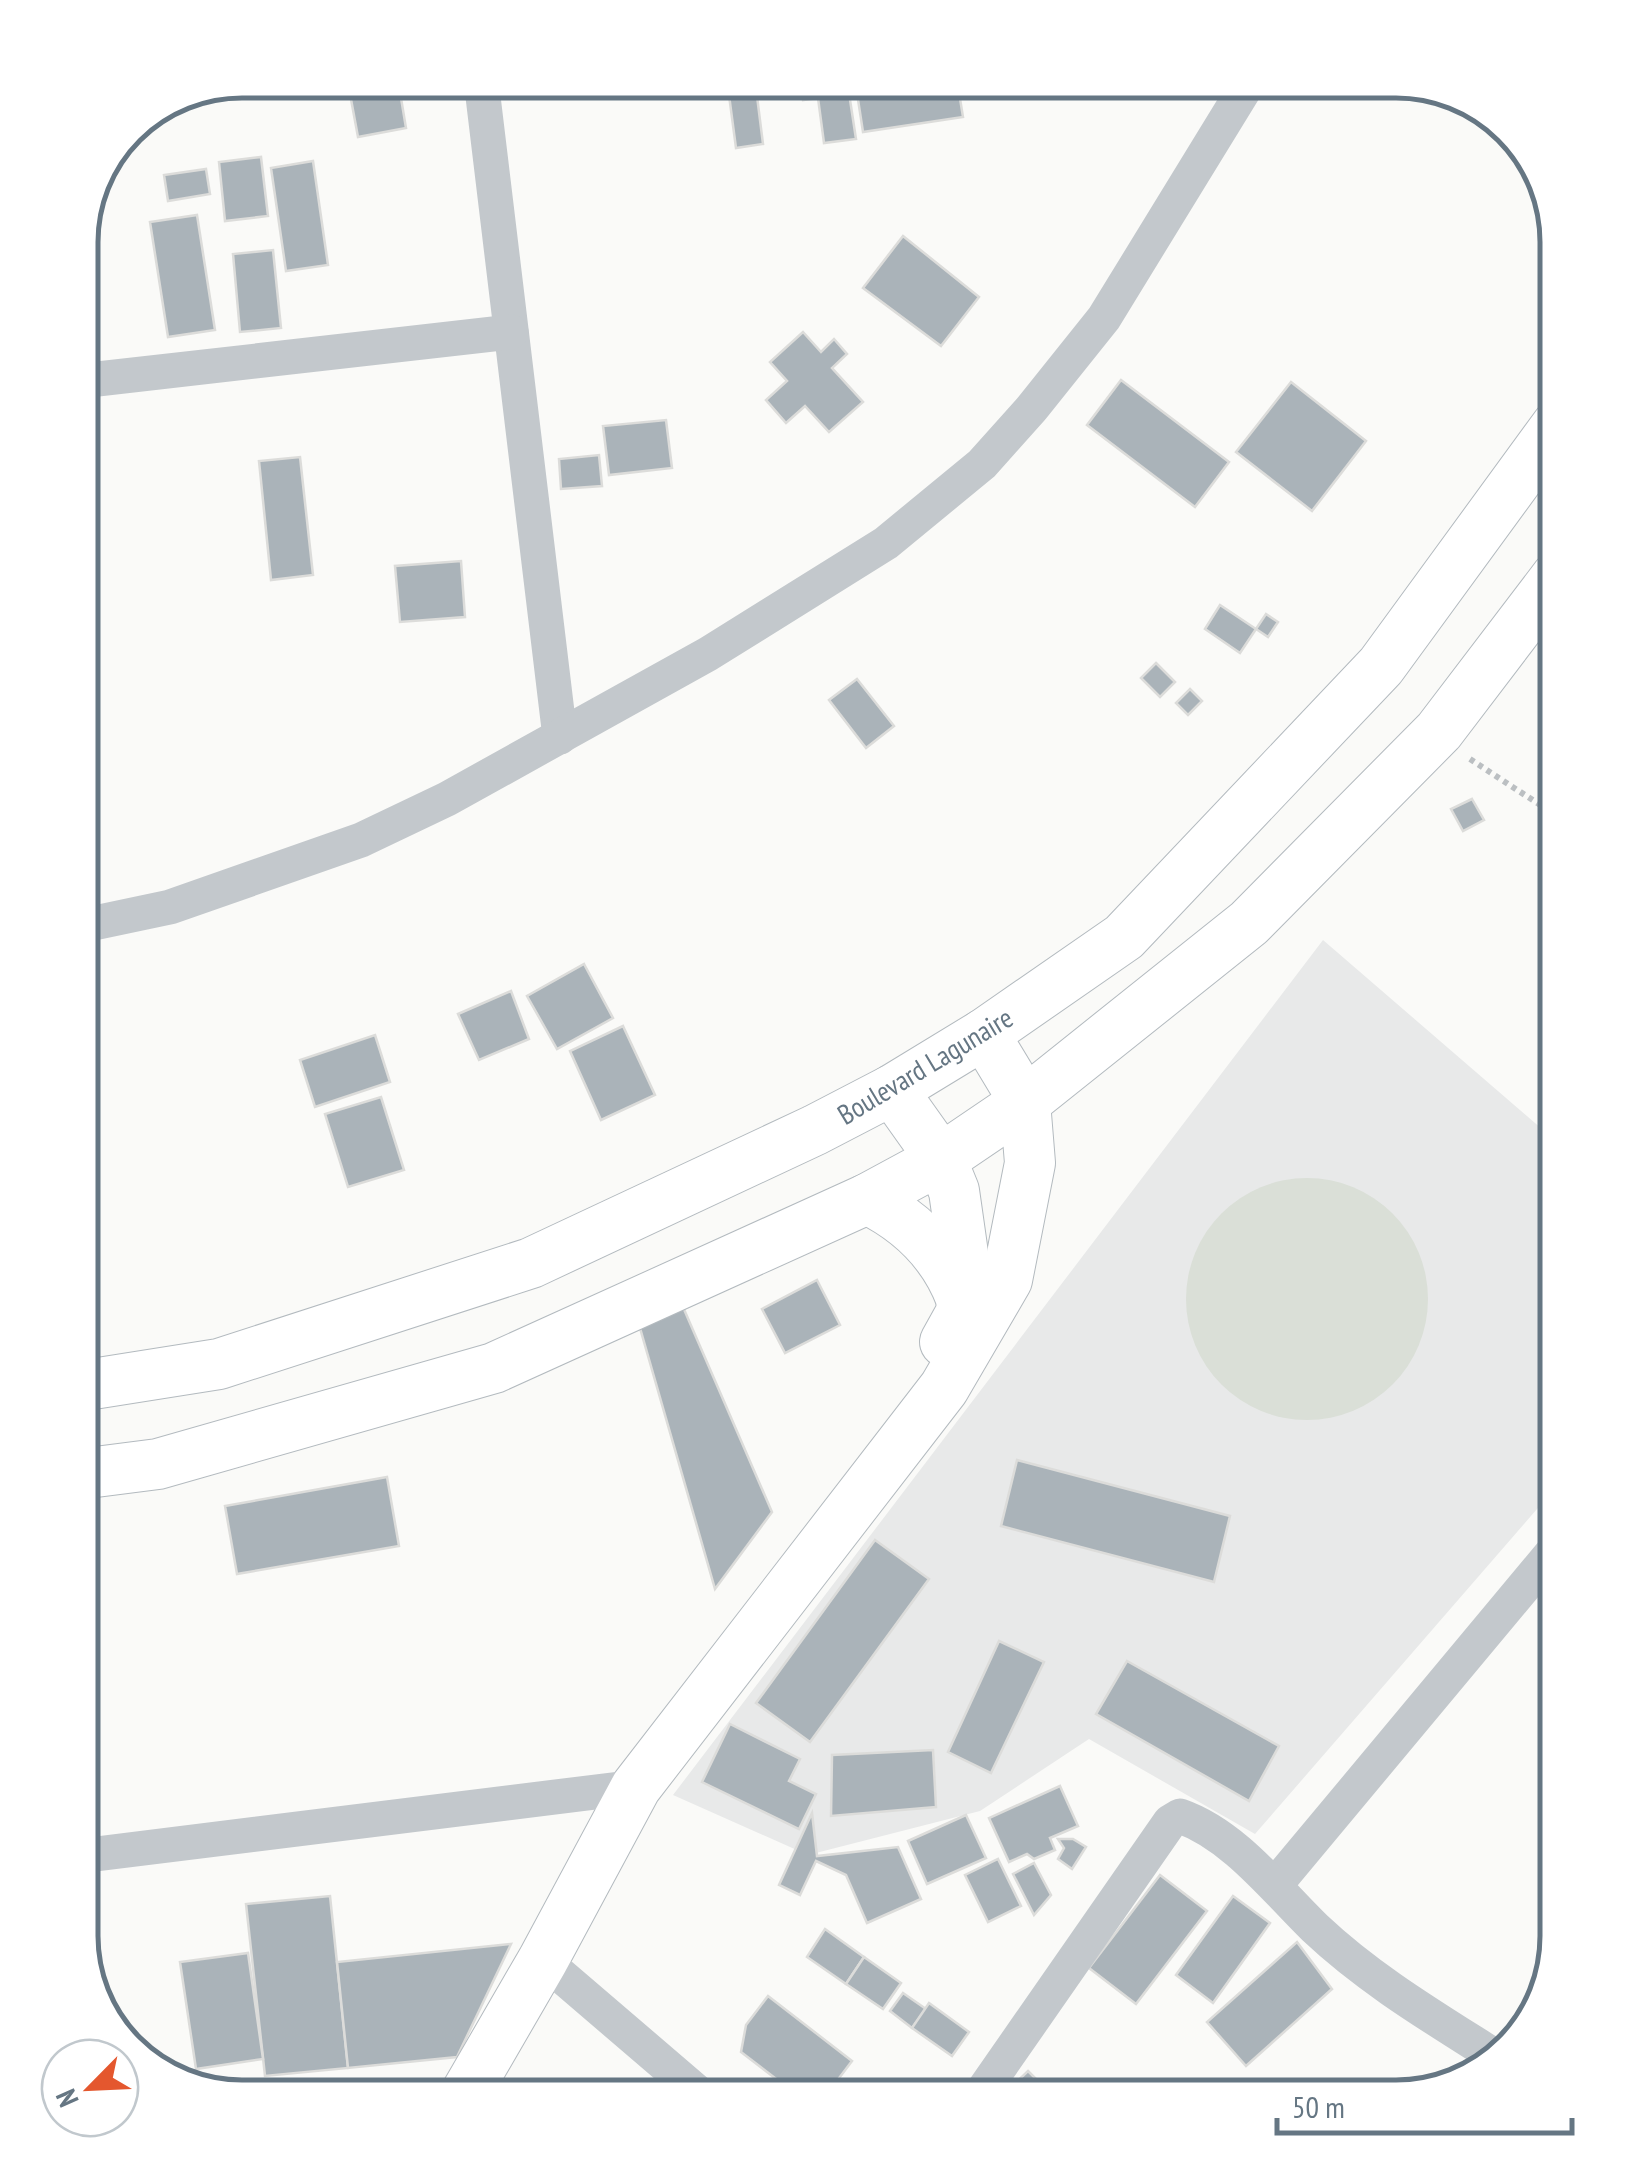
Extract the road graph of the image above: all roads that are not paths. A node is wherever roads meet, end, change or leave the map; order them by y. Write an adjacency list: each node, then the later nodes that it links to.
1 (484, 98): 3 (street)
2 (1239, 98): 7 (street)
3 (512, 332): 4 (street); 7 (street)
4 (98, 379)
5 (1540, 449): 9 (main road, Boulevard Lagunaire)
6 (1540, 598): 11 (main road)
7 (560, 737): 8 (street)
8 (98, 922)
9 (984, 1034): 10 (main road, Boulevard Lagunaire); 11 (main road)
10 (892, 1090): 12 (main road); 15 (main road, Boulevard Lagunaire)
11 (1026, 1102): 12 (main road); 17 (main road)
12 (941, 1159): 13 (main road); 14 (main road)
13 (867, 1200): 14 (main road); 16 (main road)
14 (962, 1302): 17 (main road)
15 (98, 1383)
16 (98, 1472)
17 (863, 1491): 19 (main road)
18 (1540, 1567): 21 (street)
19 (636, 1788): 20 (street); 22 (main road)
20 (98, 1854)
21 (1276, 1884): 23 (street); 26 (street)
22 (542, 1960): 24 (main road); 25 (street)
23 (1484, 2049)
24 (472, 2080)
25 (683, 2080)
26 (991, 2080)

